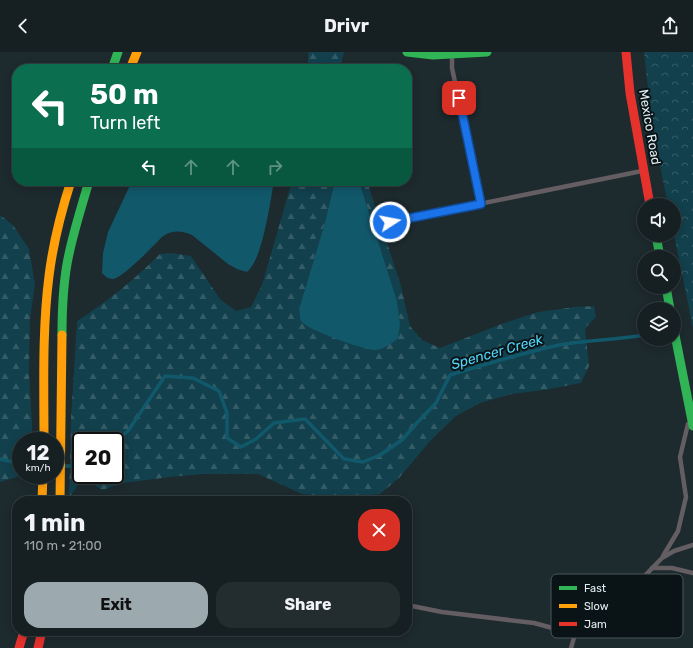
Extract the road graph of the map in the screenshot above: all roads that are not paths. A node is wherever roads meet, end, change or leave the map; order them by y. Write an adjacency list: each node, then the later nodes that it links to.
1 (118, 52): 7 (street)
2 (137, 52): 8 (street)
3 (407, 52): 6 (street)
4 (487, 52): 6 (street)
5 (626, 52): 9 (street, Mexico Road)
6 (452, 55): 13 (lane)
7 (114, 64)
8 (132, 64)
9 (644, 171): 12 (street, Mexico Road); 13 (lane)
10 (69, 186): 18 (street)
11 (87, 186): 21 (street)
12 (649, 198)
13 (481, 204): 14 (lane)
14 (390, 222)
15 (678, 346): 16 (street)
16 (690, 412): 17 (street); 23 (lane)
17 (693, 426)
18 (44, 432)
19 (42, 484): 20 (street)
20 (42, 496)
21 (60, 496)
22 (693, 545): 23 (lane)
23 (662, 558): 24 (lane)
24 (652, 568): 25 (lane); 26 (lane)
25 (693, 573)
26 (646, 574)
27 (412, 606): 28 (lane)
28 (551, 628)
29 (23, 636): 32 (street)
30 (41, 636): 33 (street)
31 (574, 638): 34 (lane)
32 (19, 648)
33 (38, 648)
34 (571, 648)

